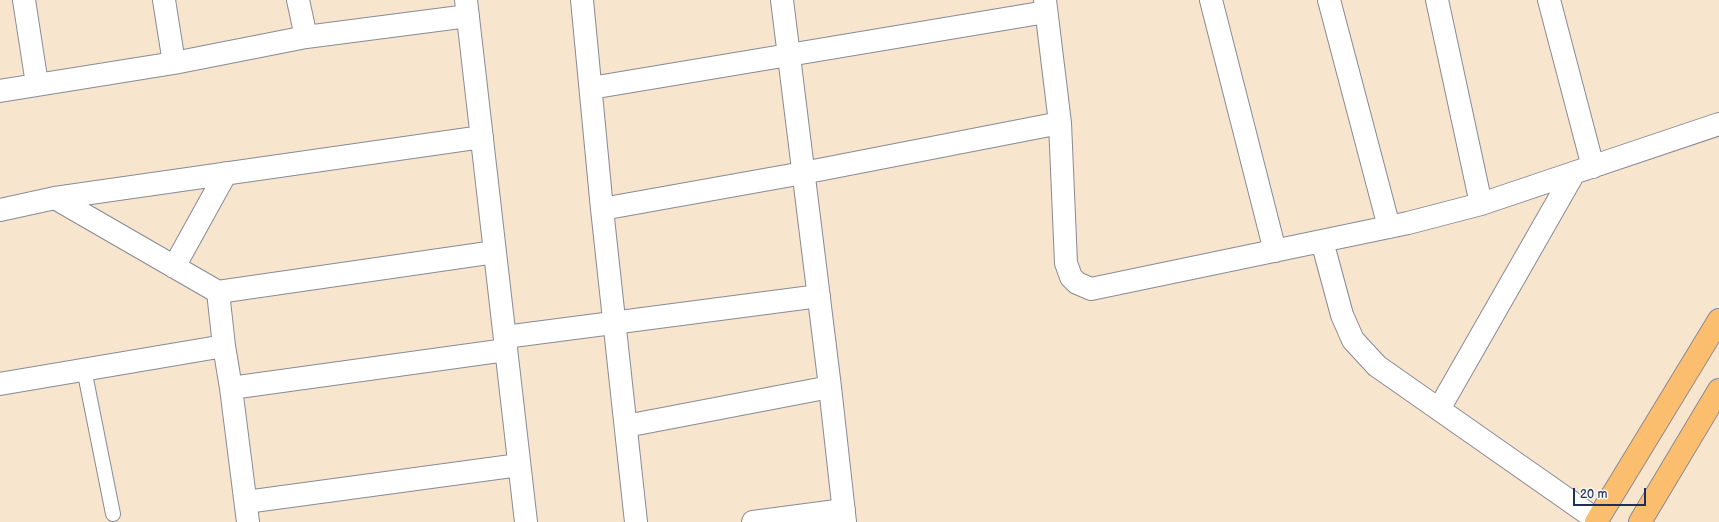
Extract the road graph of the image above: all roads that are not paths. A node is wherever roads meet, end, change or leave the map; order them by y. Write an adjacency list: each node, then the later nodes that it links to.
1 (24, 0): 15 (street)
2 (164, 0): 14 (street)
3 (298, 0): 12 (street)
4 (582, 0): 16 (street)
5 (782, 0): 13 (street)
6 (1211, 0): 30 (street)
7 (1329, 0): 28 (street)
8 (1437, 0): 25 (street)
9 (1548, 0): 21 (street)
10 (1046, 6): 13 (street); 18 (street)
11 (467, 8): 12 (street); 20 (street)
12 (306, 36): 14 (street)
13 (788, 55): 16 (street); 22 (street)
14 (174, 63): 15 (street)
15 (37, 84): 17 (street)
16 (591, 88): 26 (street)
17 (0, 91)
18 (1060, 123): 22 (street); 30 (street)
19 (1719, 124): 21 (street)
20 (482, 137): 23 (street); 31 (street)
21 (1584, 170): 25 (street); 44 (street)
22 (803, 173): 26 (street); 34 (street)
23 (226, 174): 24 (street); 32 (street)
24 (55, 198): 27 (street); 32 (street)
25 (1480, 204): 28 (street)
26 (602, 209): 36 (street)
27 (0, 210)
28 (1389, 227): 29 (street)
29 (1322, 241): 30 (street); 44 (street)
30 (1275, 251)
31 (495, 252): 33 (street); 37 (street)
32 (174, 267): 33 (street)
33 (218, 292): 38 (street)
34 (819, 296): 36 (street); 41 (street)
35 (1719, 320): 50 (highway)
36 (615, 324): 37 (street); 45 (street)
37 (505, 344): 42 (street); 46 (street)
38 (224, 346): 39 (street); 42 (street)
39 (84, 369): 40 (street); 48 (lane)
40 (0, 384)
41 (830, 387): 45 (street); 49 (street)
42 (231, 388): 47 (street)
43 (1719, 390): 54 (highway)
44 (1439, 409): 50 (street)
45 (626, 426): 52 (street)
46 (519, 465): 47 (street); 51 (street)
47 (247, 512)
48 (113, 514)
49 (844, 516): 53 (street)
50 (1596, 521)
51 (526, 522)
52 (636, 522)
53 (753, 522)
54 (1640, 522)

